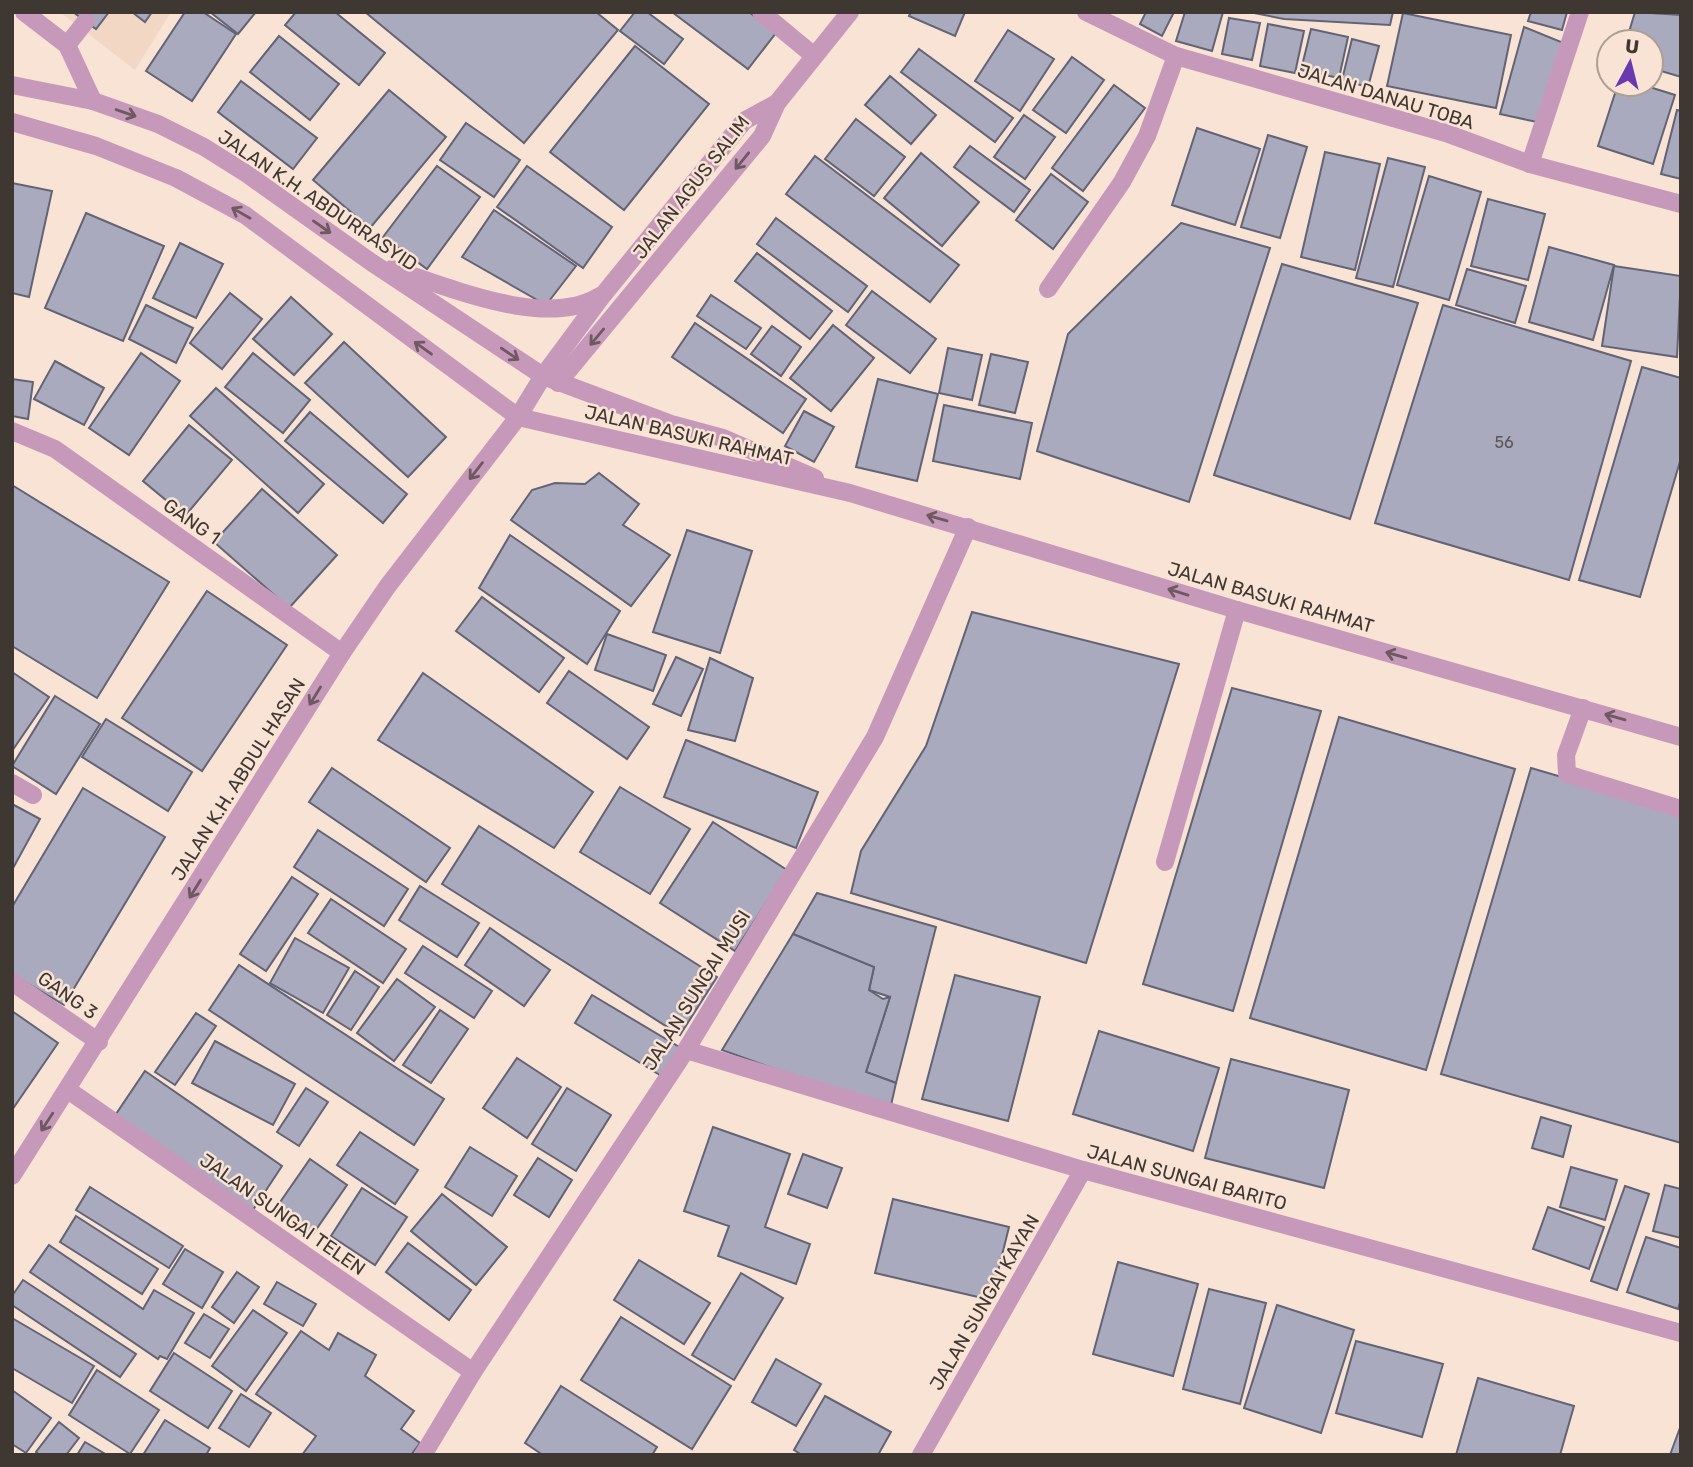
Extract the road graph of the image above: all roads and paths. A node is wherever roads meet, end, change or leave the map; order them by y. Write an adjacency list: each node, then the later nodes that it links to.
1 (24, 12): 7 (street)
2 (761, 12): 8 (street)
3 (850, 12): 8 (street, JALAN AGUS SALIM)
4 (1086, 12): 9 (street, JALAN DANAU TOBA)
5 (1580, 12): 14 (street)
6 (86, 21): 7 (street)
7 (68, 45): 11 (street)
8 (813, 55): 12 (street, JALAN AGUS SALIM)
9 (1176, 56): 14 (street, JALAN DANAU TOBA); 17 (street)
10 (12, 85): 11 (street, JALAN K.H. ABDURRASYID)
11 (93, 102): 16 (street, JALAN K.H. ABDURRASYID, one-way to 16)
12 (777, 103): 18 (street); 19 (street, JALAN AGUS SALIM, one-way to 19)
13 (12, 122): 20 (street, one-way to 13)
14 (1530, 164): 15 (street, JALAN DANAU TOBA)
15 (1681, 204)
16 (372, 262): 18 (street); 19 (street, JALAN K.H. ABDURRASYID, one-way to 19)
17 (1048, 289)
18 (603, 295): 19 (street)
19 (551, 380): 20 (street, JALAN AGUS SALIM); 22 (street, JALAN BASUKI RAHMAT)
20 (518, 417): 22 (street, JALAN BASUKI RAHMAT); 25 (street, JALAN K.H. ABDUL HASAN, one-way to 25)
21 (12, 432): 25 (street, GANG 1)
22 (850, 493): 23 (street, JALAN BASUKI RAHMAT, one-way to 22)
23 (968, 527): 24 (street, JALAN BASUKI RAHMAT, one-way to 23); 34 (street, JALAN SUNGAI MUSI)
24 (1237, 610): 26 (street, JALAN BASUKI RAHMAT, one-way to 24); 31 (street)
25 (342, 653): 33 (street, JALAN K.H. ABDUL HASAN, one-way to 33)
26 (1583, 708): 27 (street, JALAN BASUKI RAHMAT, one-way to 26); 30 (street)
27 (1681, 737)
28 (12, 783): 29 (street)
29 (33, 795)
30 (1681, 809)
31 (1165, 862)
32 (12, 982): 33 (street, GANG 3)
33 (99, 1042): 35 (street, JALAN K.H. ABDUL HASAN)
34 (686, 1050): 36 (street, JALAN SUNGAI BARITO); 39 (street, JALAN SUNGAI MUSI)
35 (68, 1090): 37 (street, JALAN K.H. ABDUL HASAN, one-way to 37); 39 (street, JALAN SUNGAI TELEN)
36 (1083, 1170): 38 (street, JALAN SUNGAI BARITO); 41 (street, JALAN SUNGAI KAYAN)
37 (12, 1176)
38 (1681, 1333)
39 (473, 1372): 40 (street, JALAN SUNGAI MUSI)
40 (423, 1455)
41 (921, 1455)

